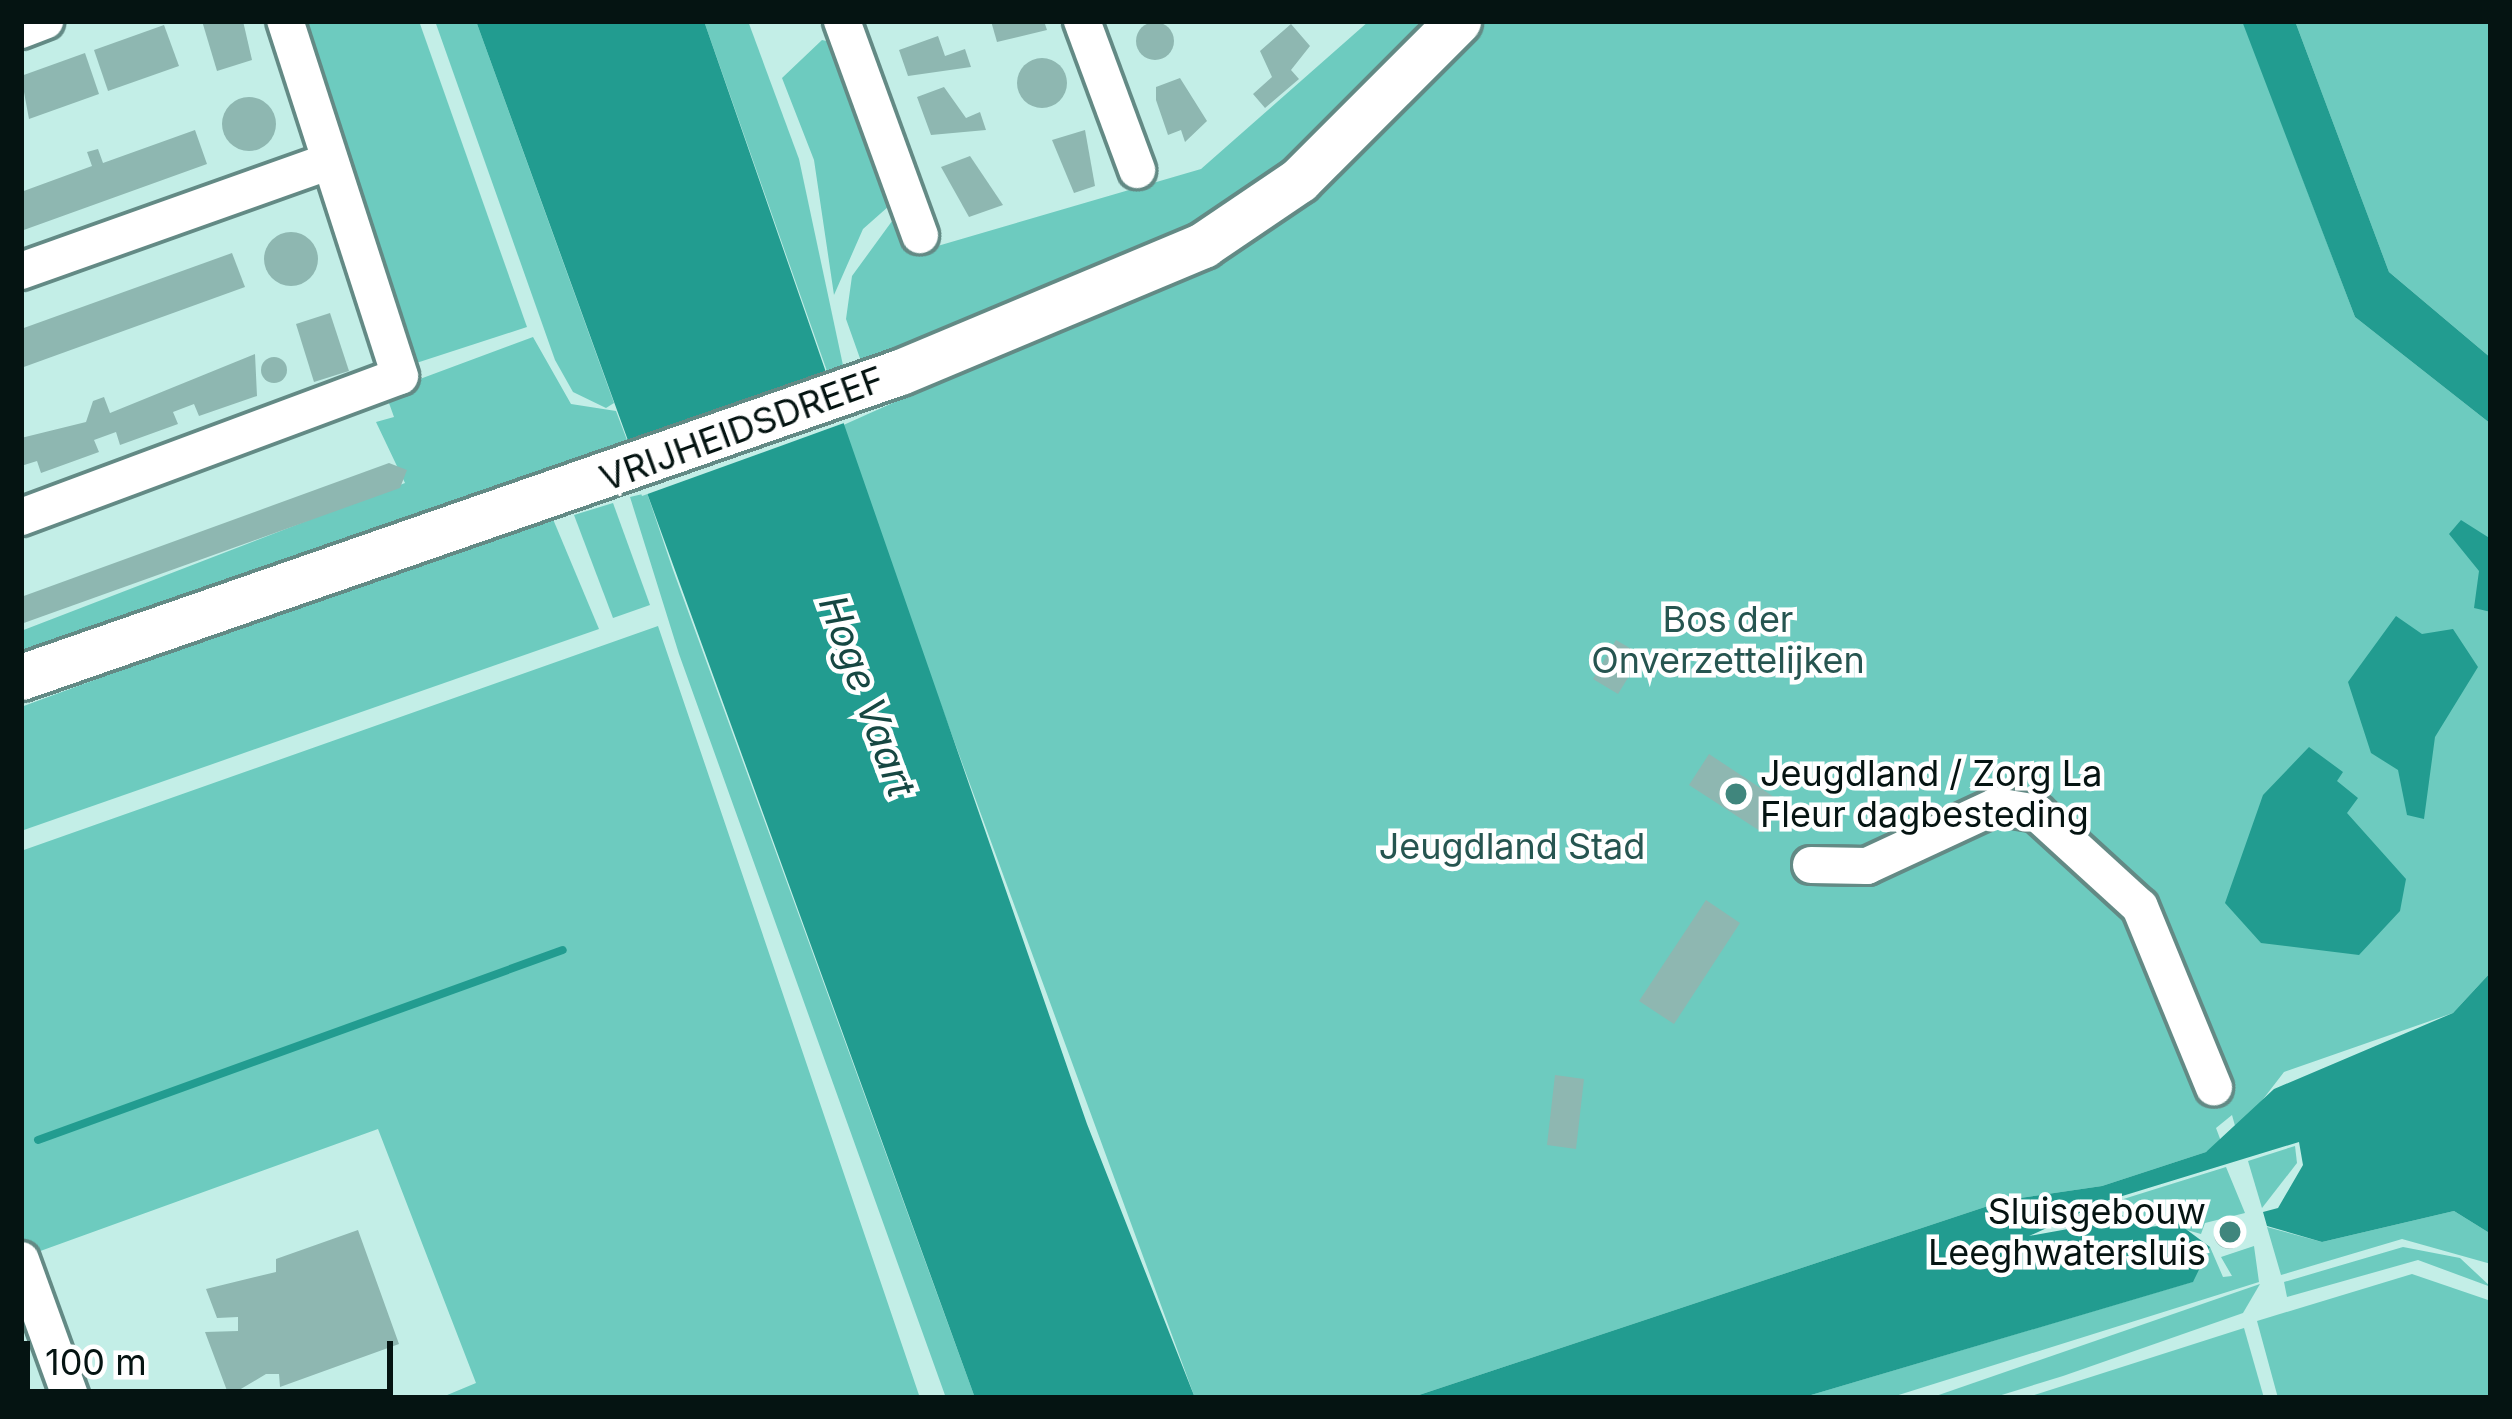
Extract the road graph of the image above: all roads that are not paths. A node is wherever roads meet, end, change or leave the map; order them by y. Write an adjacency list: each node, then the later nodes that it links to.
1 (45, 21): 7 (street)
2 (285, 21): 9 (street)
3 (842, 21): 11 (street)
4 (1082, 21): 10 (street)
5 (1437, 21): 8 (main road, VRIJHEIDSDREEF)
6 (1458, 21): 8 (main road, VRIJHEIDSDREEF)
7 (21, 30)
8 (1399, 81): 14 (main road, VRIJHEIDSDREEF)
9 (330, 161): 12 (street); 13 (street)
10 (1137, 170)
11 (920, 235)
12 (21, 271)
13 (21, 517)
14 (24, 678)
15 (1811, 865): 16 (street)
16 (2215, 1087)
17 (21, 1260): 18 (street)
18 (70, 1398)

